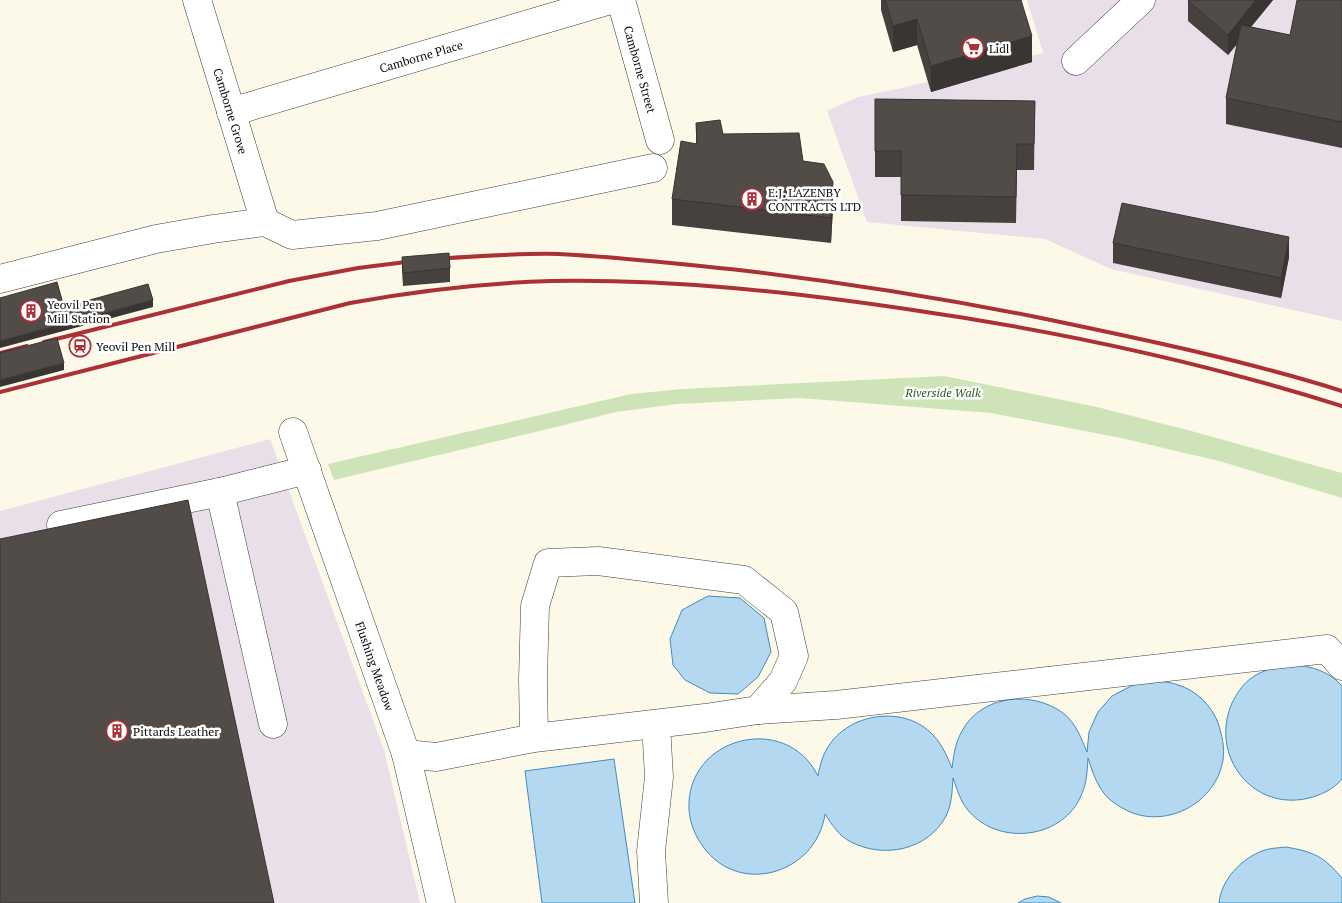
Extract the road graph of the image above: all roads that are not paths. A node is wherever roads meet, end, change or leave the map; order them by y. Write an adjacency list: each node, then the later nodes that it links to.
1 (197, 0): 6 (street, Camborne Grove)
2 (610, 0): 6 (street, Camborne Place)
3 (621, 0): 7 (street, Camborne Street)
4 (1141, 0): 5 (street)
5 (1076, 61)
6 (232, 112): 9 (street, Camborne Grove)
7 (660, 140)
8 (653, 168): 9 (street)
9 (266, 222): 10 (street)
10 (0, 279)
11 (294, 432): 12 (street, Flushing Meadow)
12 (307, 470): 13 (street); 20 (street, Flushing Meadow)
13 (220, 492): 14 (street); 17 (street)
14 (61, 525)
15 (1342, 666): 16 (street)
16 (758, 710): 18 (street); 19 (street)
17 (273, 724)
18 (656, 724): 19 (street); 22 (street)
19 (534, 738): 20 (street)
20 (406, 754): 21 (street, Flushing Meadow)
21 (441, 903)
22 (654, 903)

